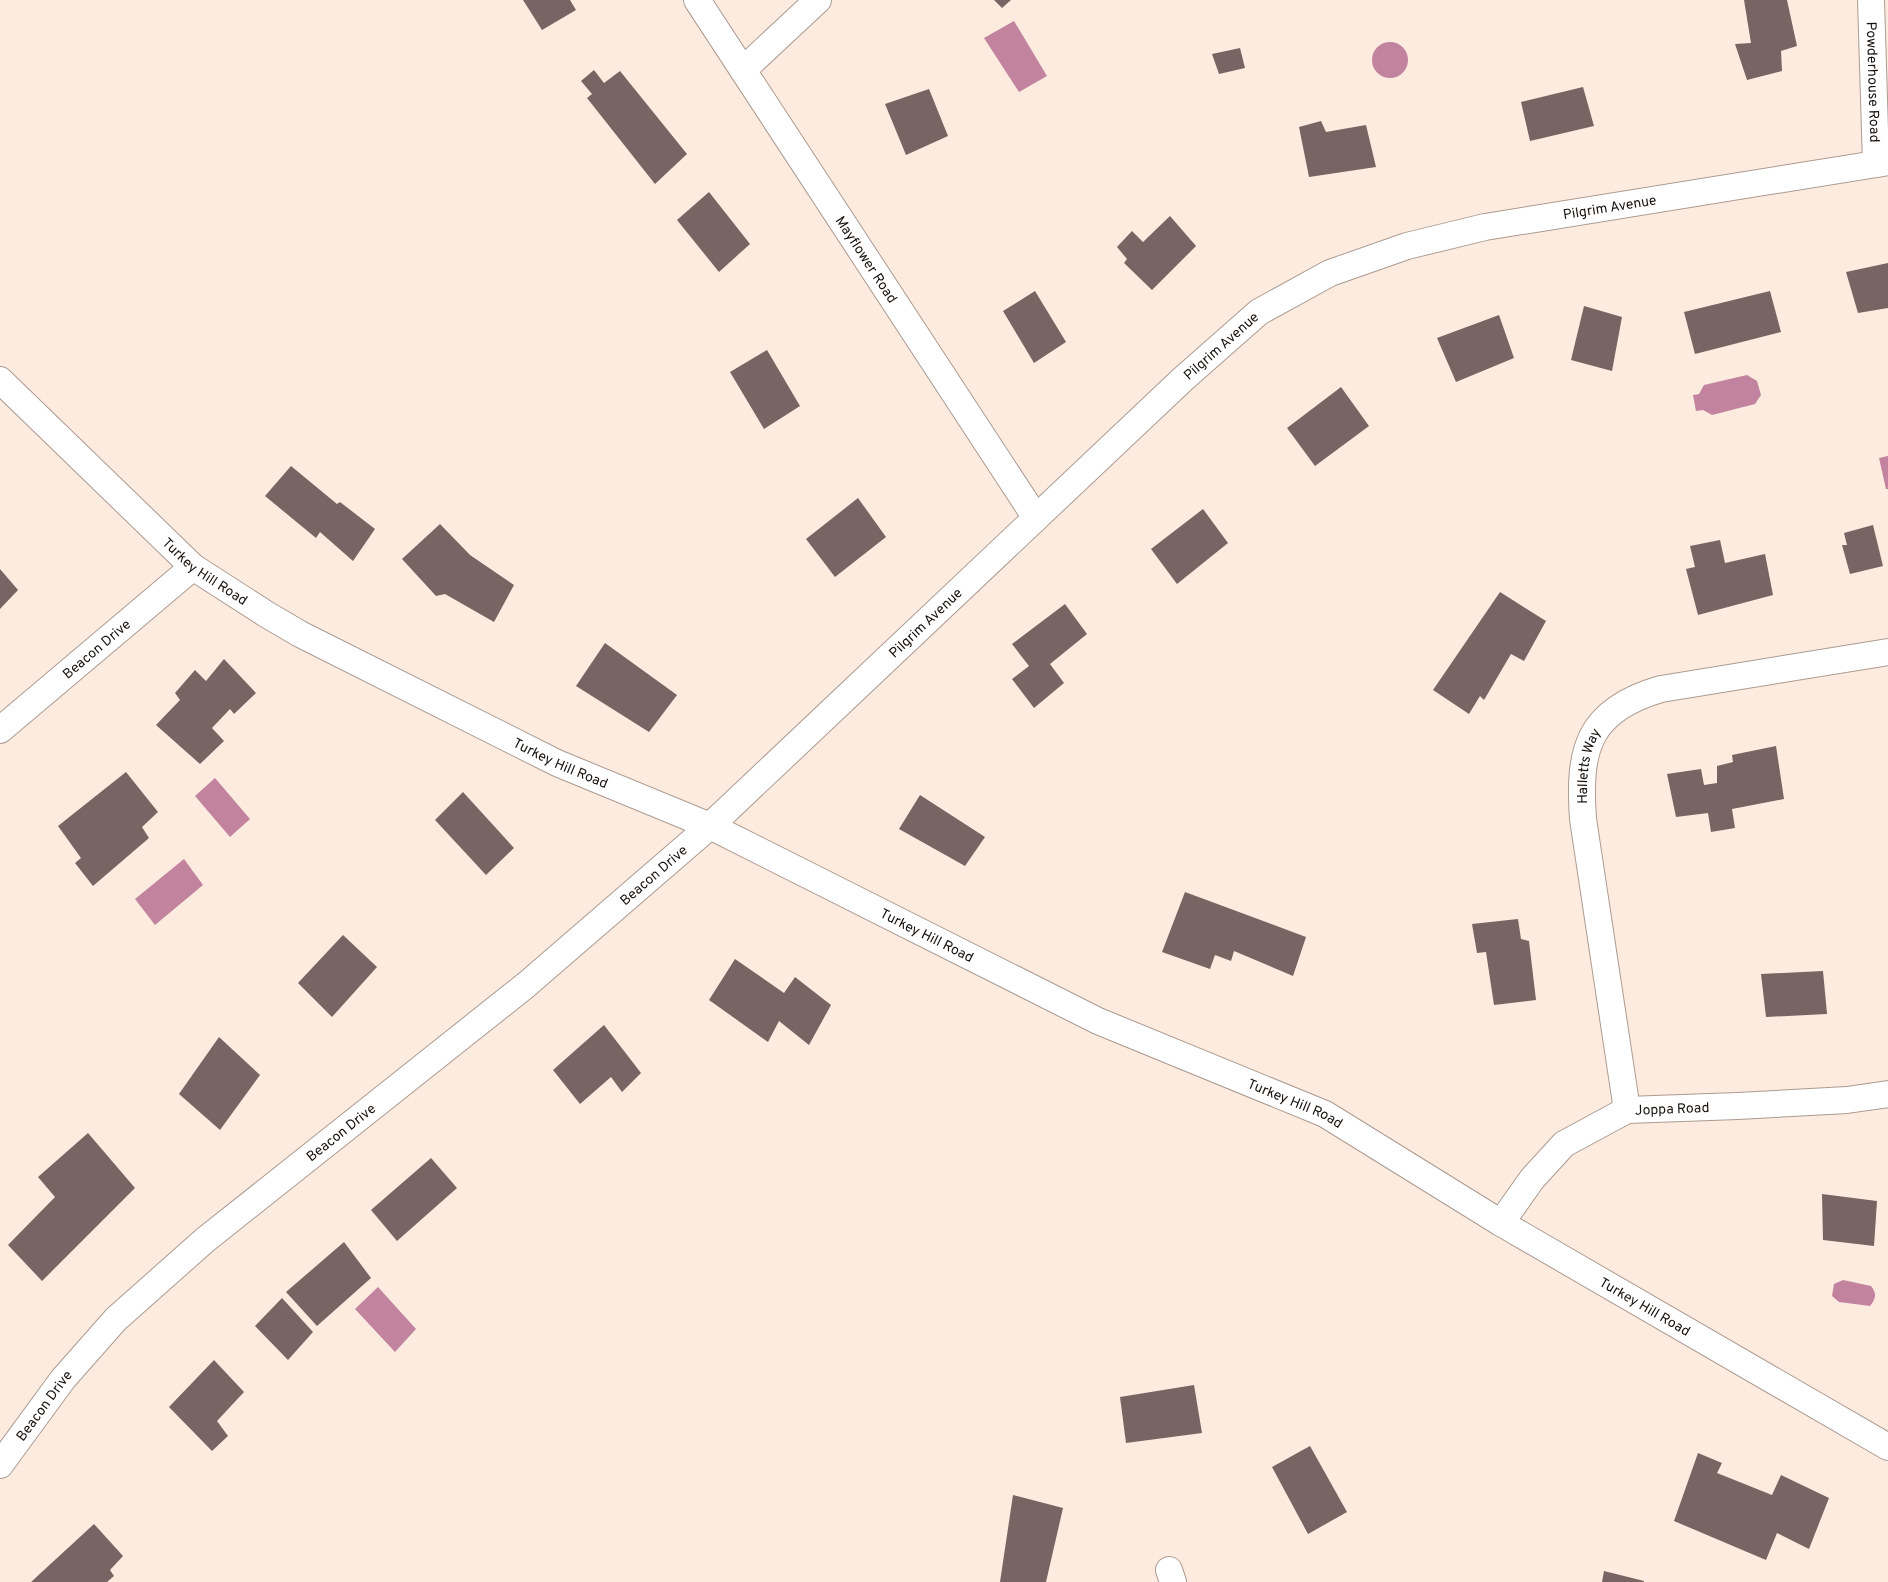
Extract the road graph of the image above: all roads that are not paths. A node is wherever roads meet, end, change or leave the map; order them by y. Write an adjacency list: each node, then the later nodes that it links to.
1 (697, 0): 4 (street, Mayflower Road)
2 (818, 0): 4 (street)
3 (1871, 0): 5 (street, Powderhouse Road)
4 (743, 70): 7 (street, Mayflower Road)
5 (1882, 163): 7 (street, Pilgrim Avenue)
6 (0, 380): 8 (street, Turkey Hill Road)
7 (1036, 518): 11 (street, Pilgrim Avenue)
8 (193, 566): 10 (street, Beacon Drive); 11 (street, Turkey Hill Road)
9 (1888, 652): 13 (street, Halletts Way)
10 (0, 730)
11 (710, 826): 14 (street, Turkey Hill Road); 16 (street, Beacon Drive)
12 (1888, 1094): 13 (street, Joppa Road)
13 (1627, 1110): 14 (street, Joppa Road)
14 (1501, 1223): 15 (street, Turkey Hill Road)
15 (1888, 1447)
16 (0, 1465)

